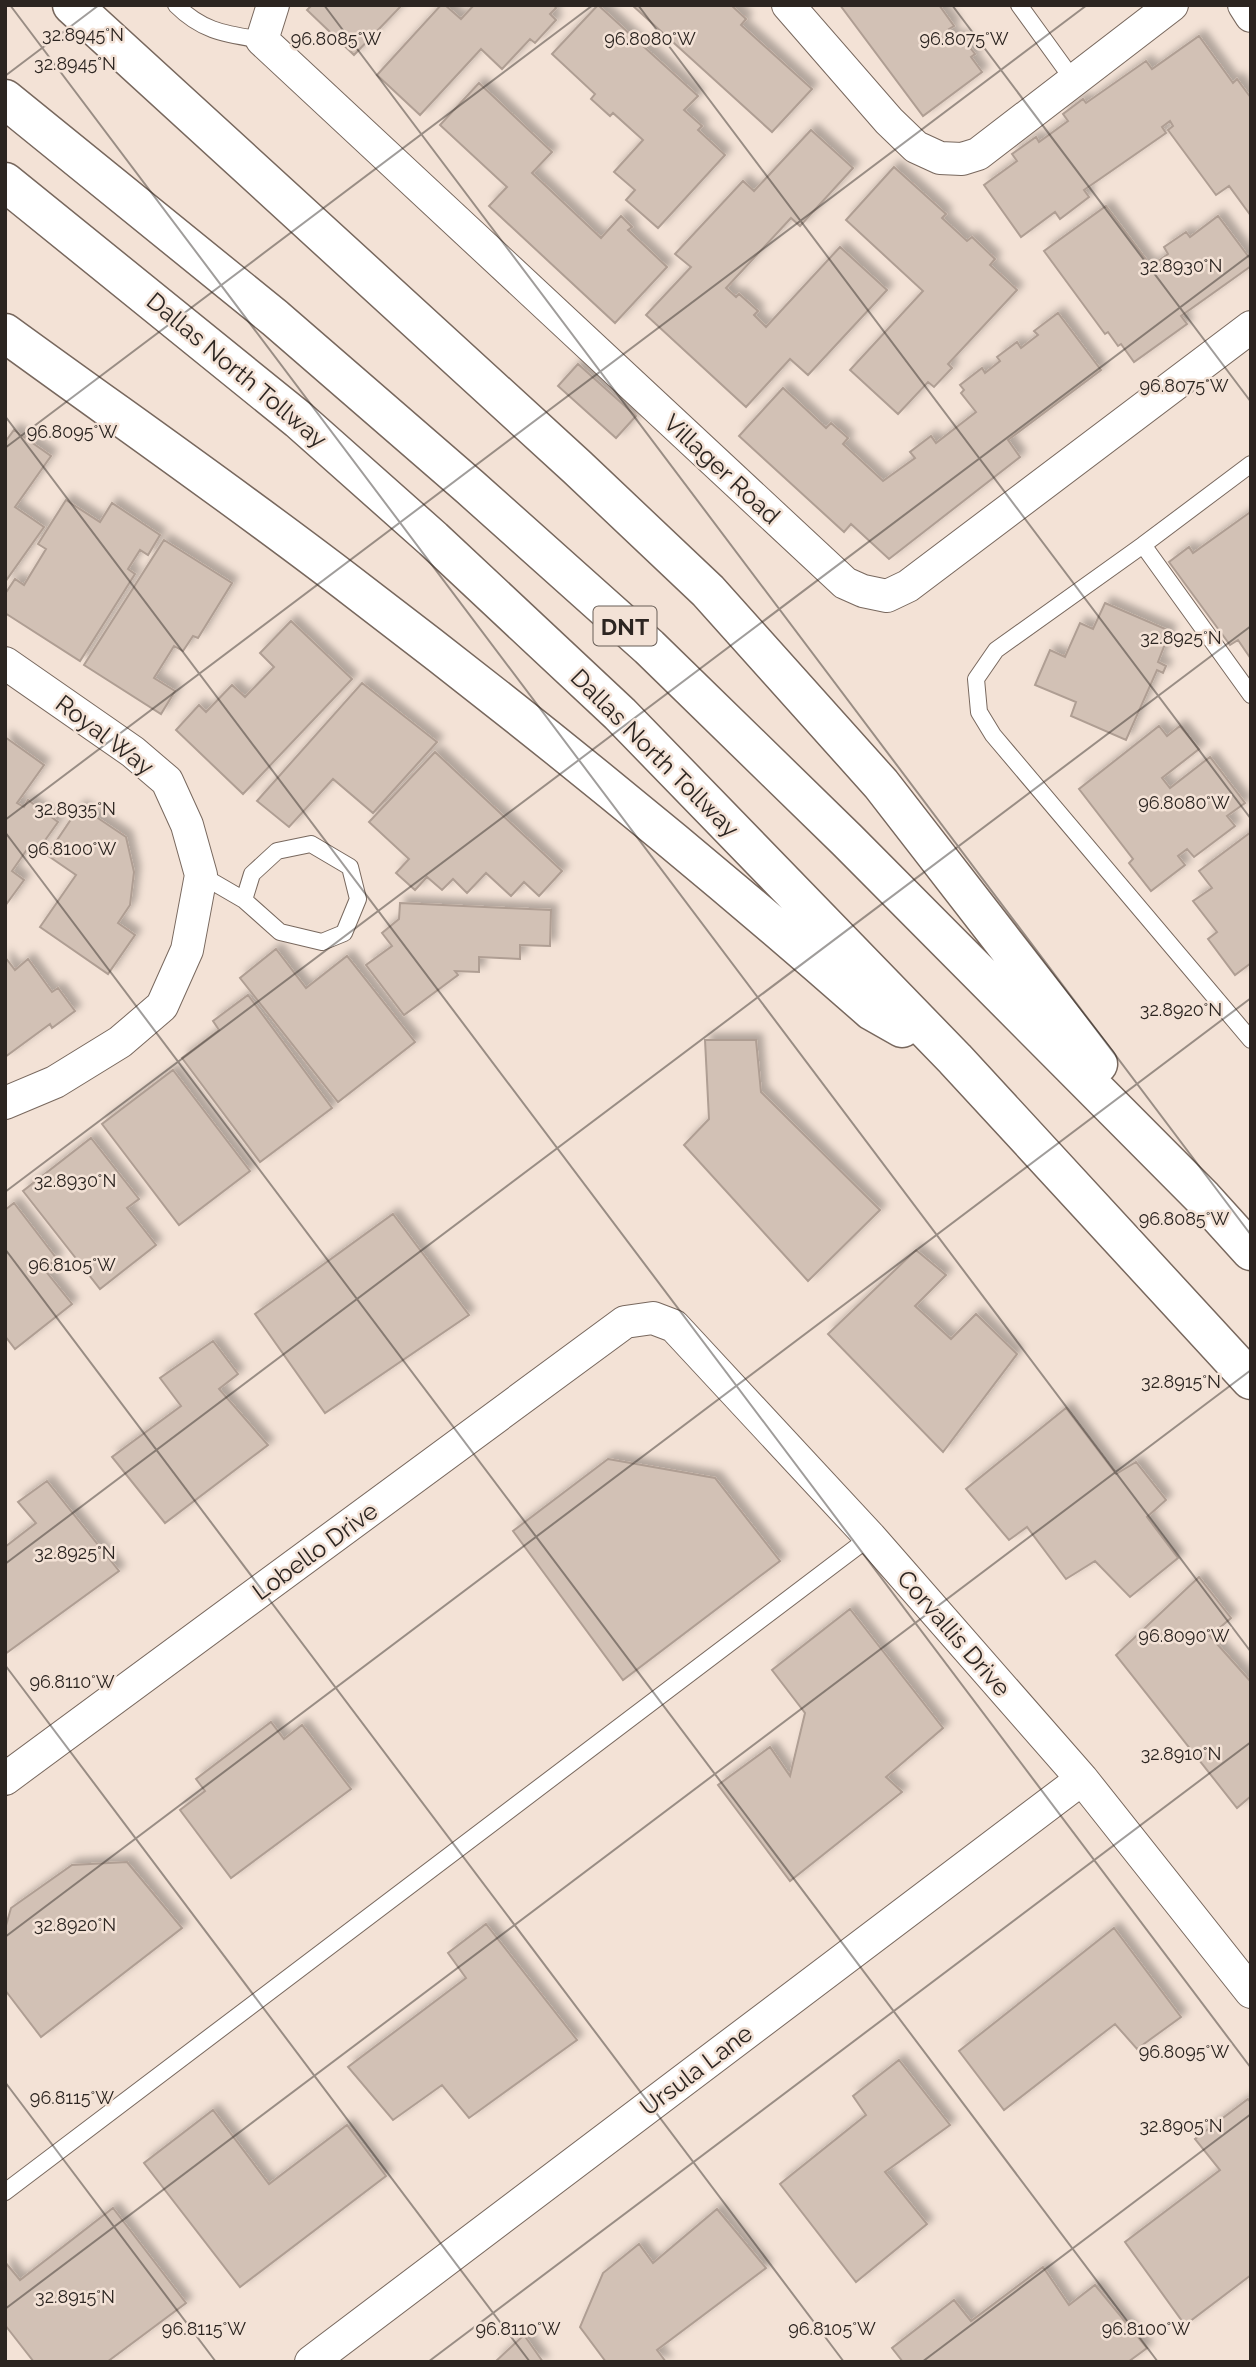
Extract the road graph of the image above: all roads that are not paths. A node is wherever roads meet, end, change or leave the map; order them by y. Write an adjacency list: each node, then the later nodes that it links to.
1 (72, 5): 24 (highway)
2 (176, 5): 9 (lane)
3 (273, 5): 9 (street)
4 (788, 5): 10 (street)
5 (1019, 5): 10 (lane)
6 (1172, 5): 10 (street)
7 (1244, 5): 8 (street)
8 (1251, 16)
9 (262, 40): 13 (street, Villager Road)
10 (1074, 81)
11 (5, 99): 24 (highway, DNT)
12 (5, 182): 22 (highway, Dallas North Tollway / DNT)
13 (1251, 327)
14 (5, 333): 22 (highway)
15 (1251, 464): 16 (lane)
16 (1143, 545): 18 (lane); 21 (lane)
17 (5, 663): 19 (street, Royal Way)
18 (1251, 695)
19 (201, 875): 20 (lane); 23 (street, Royal Way)
20 (244, 900): 20 (lane)
21 (1251, 1040)
22 (955, 1059): 27 (highway, Dallas North Tollway / DNT)
23 (5, 1103)
24 (1203, 1198): 25 (highway, DNT)
25 (1251, 1251)
26 (625, 1322): 28 (street, Corvallis Drive); 29 (street, Lobello Drive)
27 (1251, 1380)
28 (870, 1538): 30 (street, Corvallis Drive); 32 (lane)
29 (5, 1779)
30 (1082, 1779): 31 (street, Corvallis Drive); 33 (street, Ursula Lane)
31 (1251, 1992)
32 (5, 2192)
33 (311, 2362)

